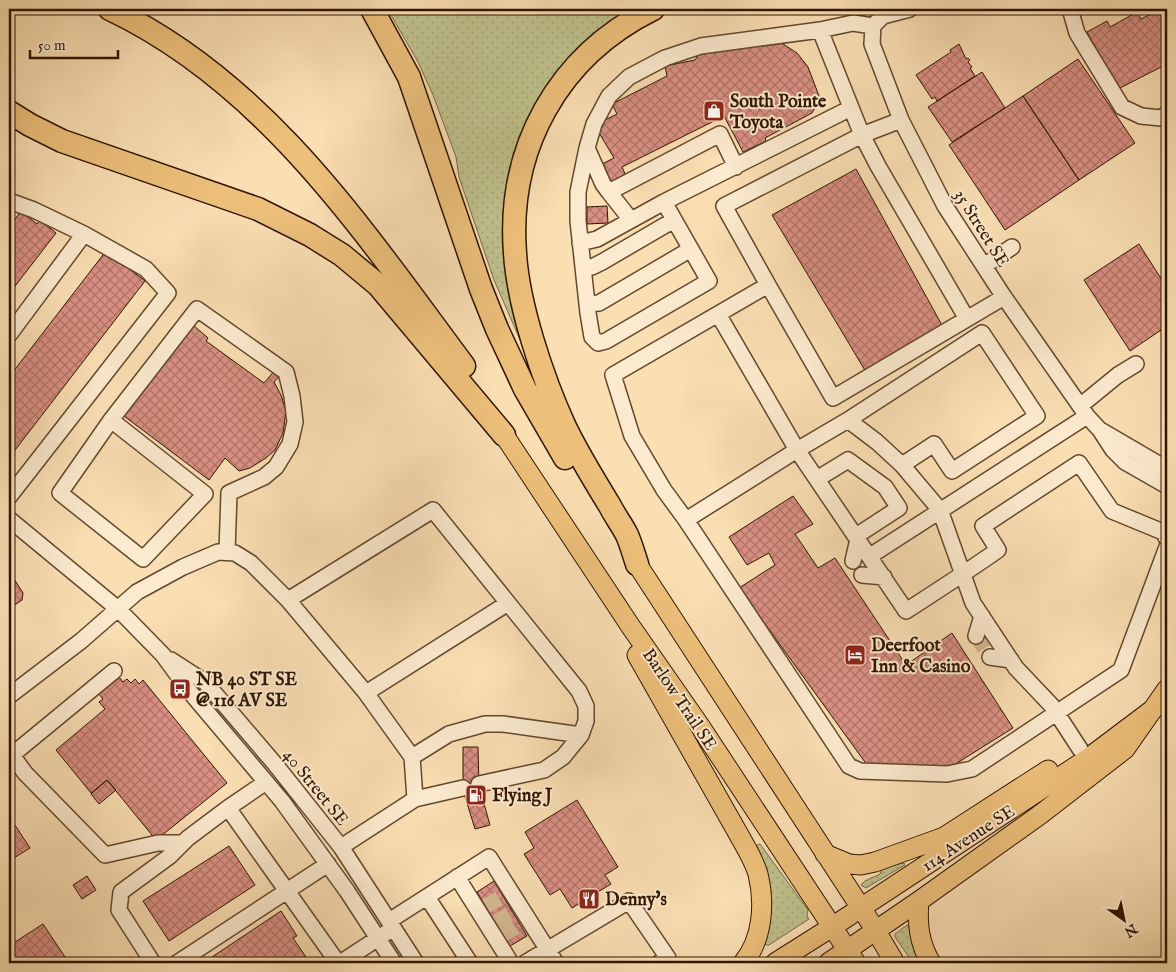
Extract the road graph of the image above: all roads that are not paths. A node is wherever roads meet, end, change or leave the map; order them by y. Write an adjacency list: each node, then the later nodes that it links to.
1 (110, 9): 37 (highway)
2 (653, 9): 55 (highway)
3 (910, 9): 6 (street)
4 (1070, 9): 10 (street)
5 (374, 12): 55 (highway)
6 (873, 26): 7 (street); 11 (street, 35 Street SE)
7 (820, 30): 8 (street); 13 (street)
8 (851, 108): 12 (street); 14 (street)
9 (9, 112): 37 (highway)
10 (1167, 114)
11 (901, 120): 12 (street); 24 (street, 35 Street SE)
12 (862, 135): 26 (street); 30 (street)
13 (587, 148): 15 (street); 21 (street)
14 (736, 167): 15 (street); 16 (street)
15 (609, 192): 18 (street)
16 (664, 202): 18 (street); 19 (street)
17 (9, 204): 20 (street)
18 (631, 220): 21 (street)
19 (674, 220): 23 (street); 25 (street)
20 (84, 234): 31 (street); 45 (street)
21 (580, 242): 25 (street)
22 (1012, 247): 24 (street)
23 (691, 249): 28 (street); 28 (street)
24 (984, 266): 27 (street, 35 Street SE)
25 (583, 267): 28 (street)
26 (768, 285): 29 (street); 30 (street)
27 (1004, 297): 30 (street); 33 (street, 35 Street SE)
28 (587, 304)
29 (718, 314): 38 (street); 48 (street)
30 (967, 319)
31 (9, 335)
32 (1136, 364): 33 (street)
33 (1083, 411): 36 (street, 35 Street SE); 46 (street)
34 (111, 420): 43 (street); 44 (street); 44 (street)
35 (848, 420): 38 (street); 39 (street); 39 (street)
36 (1100, 430): 40 (street, 35 Street SE); 42 (street, 35 Street SE)
37 (504, 435): 63 (main road, Barlow Trail SE)
38 (797, 450): 41 (street); 48 (street)
39 (902, 465): 46 (street)
40 (1167, 469)
41 (817, 480): 49 (street); 49 (street)
42 (1167, 486)
43 (229, 493): 44 (street); 52 (street)
44 (205, 494)
45 (9, 497)
46 (940, 510): 53 (street); 56 (street)
47 (9, 520): 61 (street, 40 Street SE)
48 (686, 520): 74 (street)
49 (857, 537): 53 (street); 54 (street)
50 (1167, 538): 56 (street)
51 (1167, 547): 74 (street)
52 (227, 552): 59 (street); 61 (street)
53 (870, 556): 58 (street)
54 (853, 561)
55 (637, 564): 86 (main road, Barlow Trail SE)
56 (963, 574): 58 (street); 62 (street)
57 (862, 575): 58 (street)
58 (884, 577)
59 (288, 600): 60 (street); 71 (street)
60 (508, 603): 71 (street); 75 (street)
61 (118, 609): 65 (street, 40 Street SE); 72 (street)
62 (982, 616): 64 (street); 67 (street)
63 (631, 627): 94 (main road, Barlow Trail SE); 108 (main road)
64 (976, 636)
65 (163, 655): 79 (street, 40 Street SE); 85 (street, 40 Street SE)
66 (990, 657): 67 (street)
67 (1011, 660): 74 (street)
68 (114, 671): 77 (street)
69 (1167, 676): 76 (main road)
70 (1167, 688): 73 (main road, 114 Avenue SE)
71 (366, 694): 78 (street)
72 (9, 696)
73 (1156, 707): 91 (main road, 114 Avenue SE); 92 (main road, 114 Avenue SE)
74 (1056, 713): 76 (street)
75 (581, 735): 78 (street); 80 (street)
76 (1080, 749): 86 (main road)
77 (10, 753): 84 (street)
78 (412, 757): 82 (street)
79 (266, 782): 83 (street); 87 (street, 40 Street SE)
80 (479, 784)
81 (463, 788): 82 (street)
82 (415, 799): 85 (street)
83 (228, 808): 84 (street); 89 (street)
84 (182, 843): 99 (street)
85 (341, 847): 93 (street, 40 Street SE)
86 (826, 854): 92 (main road, Barlow Trail SE)
87 (328, 864): 89 (street); 95 (street, 40 Street SE)
88 (457, 877): 90 (street); 96 (street); 104 (street)
89 (288, 892): 98 (street); 100 (street)
90 (427, 897): 93 (street); 103 (street)
91 (920, 901): 92 (main road, 114 Avenue SE); 112 (main road)
92 (869, 920): 94 (main road, 114 Avenue SE); 97 (main road, 114 Avenue SE); 111 (main road, Barlow Trail SE)
93 (391, 925): 95 (street); 102 (street, 40 Street SE)
94 (832, 927): 97 (main road, Barlow Trail SE); 109 (main road, 114 Avenue SE)
95 (378, 938): 98 (street); 101 (street, 40 Street SE)
96 (547, 949): 105 (street); 106 (street); 107 (street)
97 (851, 957): 110 (main road, 114 Avenue SE)
98 (343, 962)
99 (153, 963)
100 (177, 963)
101 (394, 963)
102 (416, 963)
103 (470, 963)
104 (511, 963)
105 (525, 963)
106 (556, 963)
107 (660, 963)
108 (743, 963)
109 (775, 963)
110 (828, 963)
111 (895, 963)
112 (931, 963)

